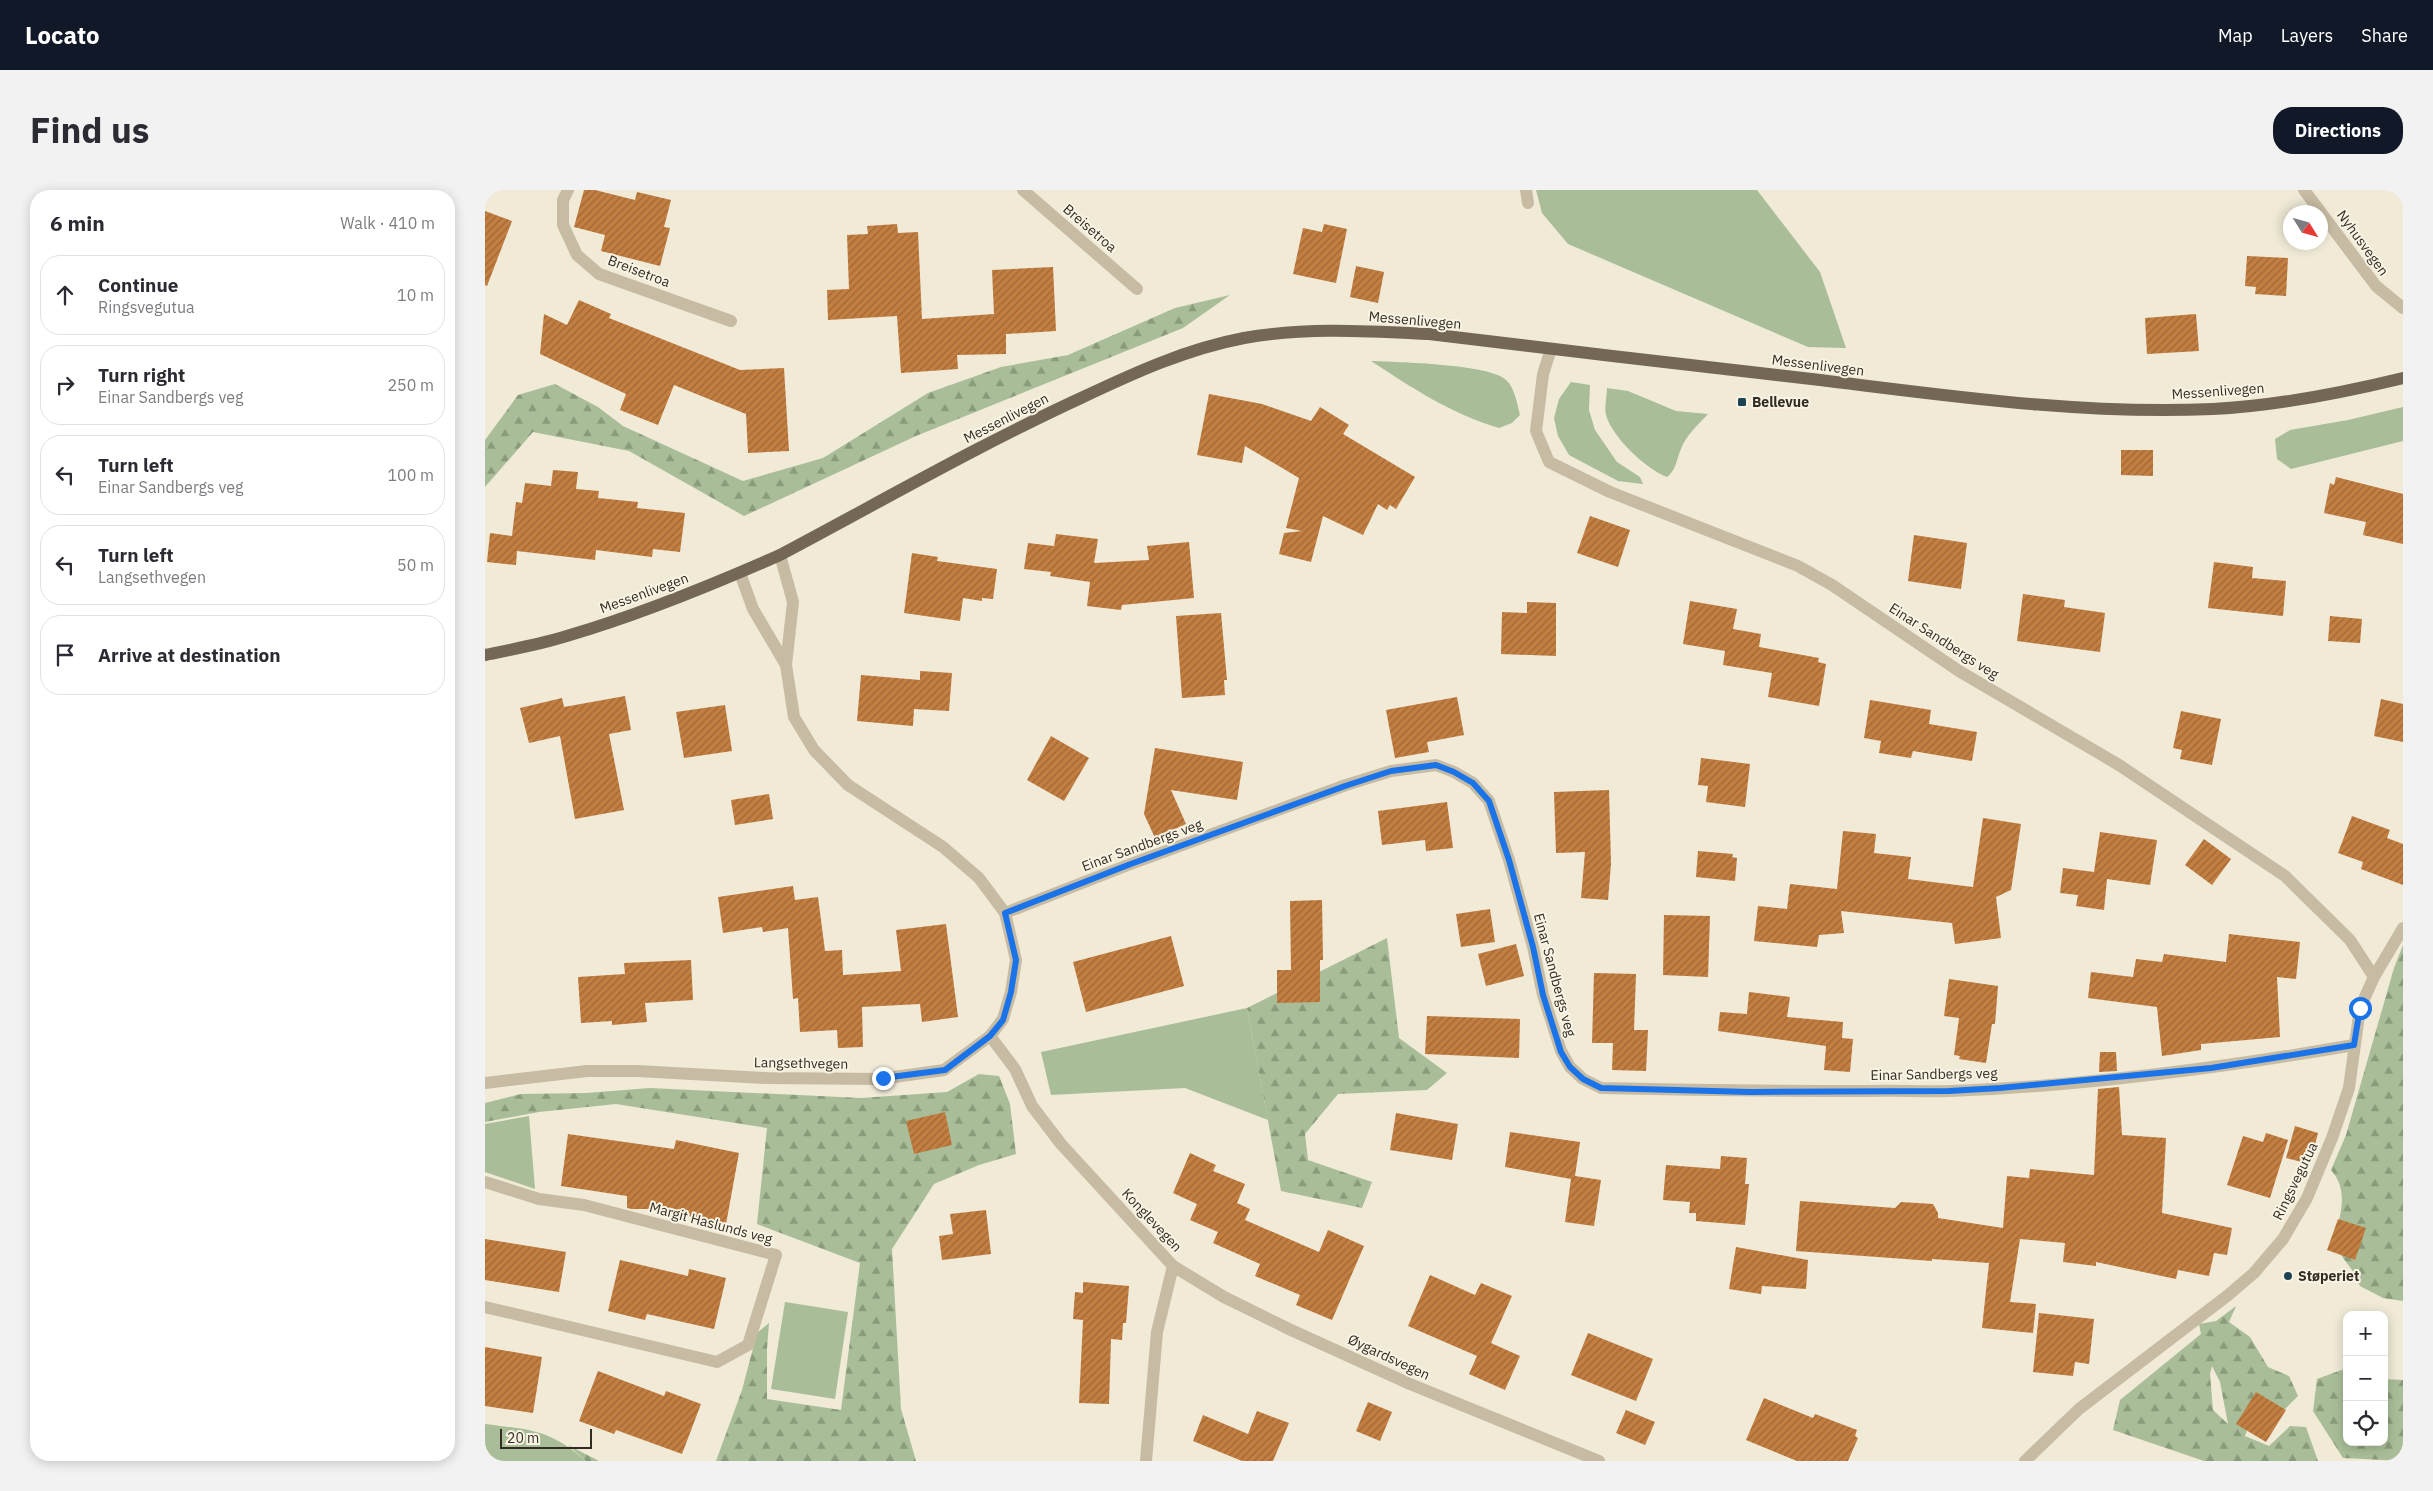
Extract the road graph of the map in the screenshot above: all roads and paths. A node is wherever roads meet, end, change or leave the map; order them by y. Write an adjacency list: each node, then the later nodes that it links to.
1 (568, 190): 8 (street, Breisetroa)
2 (1023, 190): 6 (street, Breisetroa)
3 (1526, 190): 5 (street)
4 (2304, 190): 7 (street, Nyhusvegen)
5 (1528, 203)
6 (1137, 288)
7 (2403, 308)
8 (731, 321)
9 (1551, 349): 10 (main road, Messenlivegen); 11 (main road, Messenlivegen); 17 (street, Einar Sandbergs veg)
10 (2403, 378)
11 (780, 555): 12 (main road, Messenlivegen); 14 (street, Langsethvegen)
12 (740, 573): 13 (main road, Messenlivegen); 14 (street, Langsethvegen)
13 (485, 655)
14 (786, 665): 15 (street, Langsethvegen)
15 (1005, 913): 18 (street, Langsethvegen); 19 (street, Einar Sandbergs veg)
16 (2403, 928): 17 (street, Ringsvegutua)
17 (2374, 977): 19 (street, Ringsvegutua)
18 (990, 1036): 20 (street, Langsethvegen); 22 (street, Konglevegen)
19 (2354, 1045): 26 (street, Ringsvegutua)
20 (485, 1083)
21 (485, 1182): 23 (street, Margit Haslunds veg)
22 (1173, 1266): 24 (street, Konglevegen); 25 (street, Øygardsvegen)
23 (485, 1307)
24 (1146, 1461)
25 (1599, 1461)
26 (2025, 1461)

